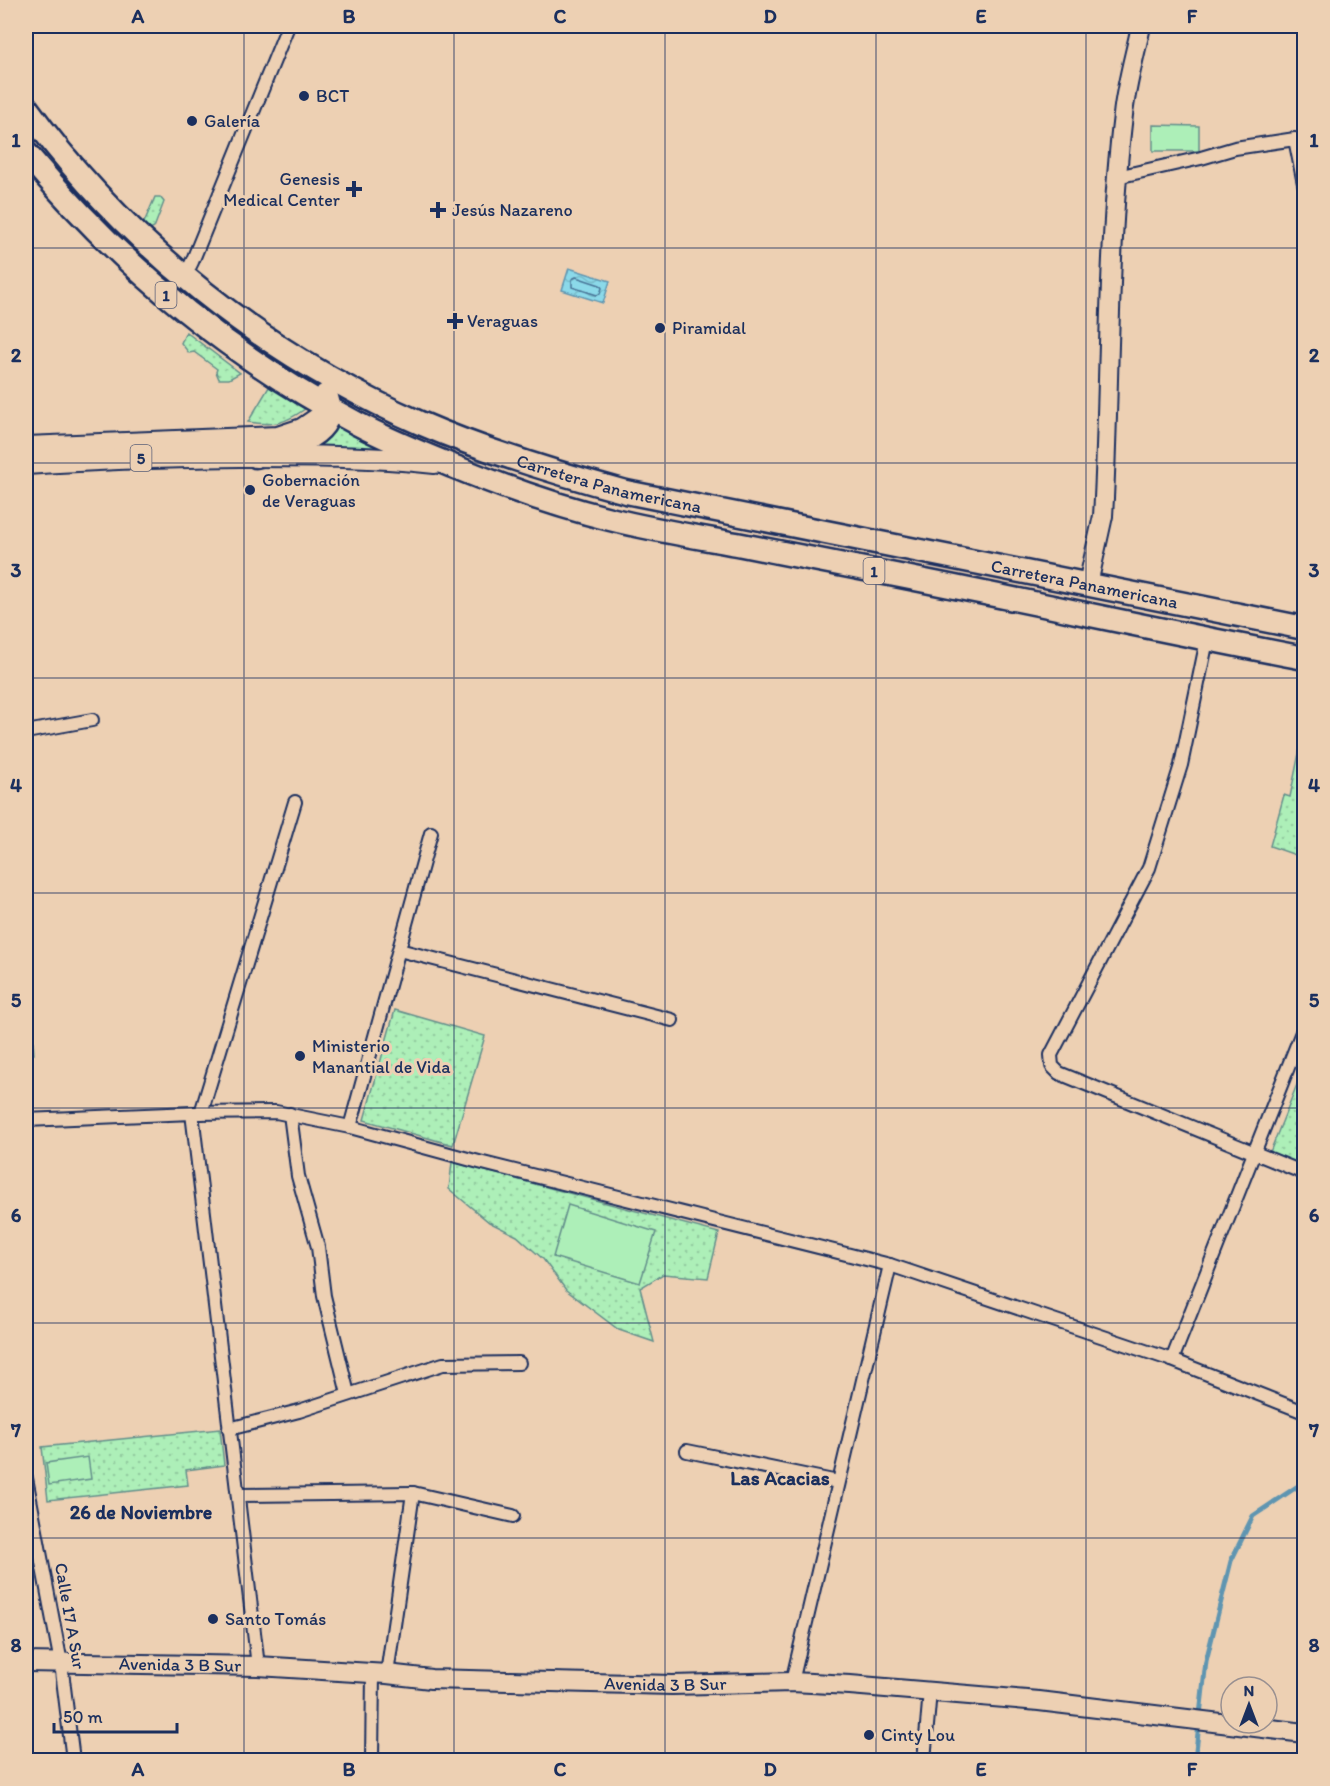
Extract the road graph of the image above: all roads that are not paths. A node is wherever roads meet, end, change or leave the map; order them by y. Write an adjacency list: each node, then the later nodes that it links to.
1 (288, 26): 8 (street)
2 (1141, 26): 5 (street)
3 (26, 106): 8 (highway, Carretera Panamericana / 1)
4 (26, 153): 7 (highway, Carretera Panamericana / 1)
5 (1117, 177): 6 (street); 20 (street)
6 (1305, 184)
7 (61, 195): 8 (highway); 10 (highway, Carretera Panamericana / 1)
8 (185, 276): 9 (highway, Carretera Panamericana / 1)
9 (265, 336): 10 (highway); 11 (highway, Carretera Panamericana / 1)
10 (330, 408): 11 (highway); 12 (main road, 5); 13 (highway, Carretera Panamericana / 1); 14 (highway)
11 (476, 445): 17 (highway, Carretera Panamericana / 1)
12 (26, 447)
13 (419, 453): 16 (highway, Carretera Panamericana / 1); 17 (highway)
14 (256, 456): 15 (main road, 5); 16 (main road, 5)
15 (26, 464)
16 (449, 465): 18 (highway, Carretera Panamericana / 1)
17 (545, 470): 18 (highway); 20 (highway, Carretera Panamericana / 1)
18 (674, 533): 19 (highway, Carretera Panamericana / 1)
19 (898, 576): 20 (highway); 22 (highway, Carretera Panamericana / 1)
20 (1088, 584): 21 (highway, Carretera Panamericana / 1); 23 (highway)
21 (1305, 628)
22 (1207, 640): 23 (highway, Carretera Panamericana / 1); 36 (street)
23 (1259, 650): 24 (highway, Carretera Panamericana / 1)
24 (1305, 658)
25 (92, 720): 26 (street)
26 (26, 732)
27 (295, 802): 32 (street)
28 (431, 833): 29 (street)
29 (399, 950): 30 (street); 35 (street)
30 (672, 1020)
31 (1305, 1027): 36 (street)
32 (196, 1113): 33 (street); 34 (street); 43 (street)
33 (290, 1114): 35 (street); 41 (street)
34 (26, 1120)
35 (350, 1127): 38 (street)
36 (1253, 1153): 37 (street); 39 (street)
37 (1305, 1173)
38 (890, 1264): 39 (street); 46 (street)
39 (1172, 1360): 42 (street)
40 (519, 1363): 41 (street)
41 (348, 1394): 43 (street)
42 (1305, 1412)
43 (229, 1429): 48 (street)
44 (687, 1451): 46 (street)
45 (26, 1478): 51 (street, Calle 17 A Sur)
46 (838, 1482): 54 (street)
47 (413, 1493): 48 (street); 49 (street); 53 (street)
48 (238, 1495): 52 (street)
49 (513, 1516)
50 (26, 1662): 51 (street, Avenida 3 B Sur)
51 (61, 1663): 52 (street, Avenida 3 B Sur); 57 (street, Calle 17 A Sur)
52 (258, 1666): 53 (street, Avenida 3 B Sur)
53 (380, 1673): 54 (street, Avenida 3 B Sur); 58 (street)
54 (792, 1682): 55 (street, Avenida 3 B Sur)
55 (930, 1691): 56 (street, Avenida 3 B Sur); 59 (street)
56 (1305, 1733)
57 (73, 1761)
58 (372, 1761)
59 (924, 1761)

